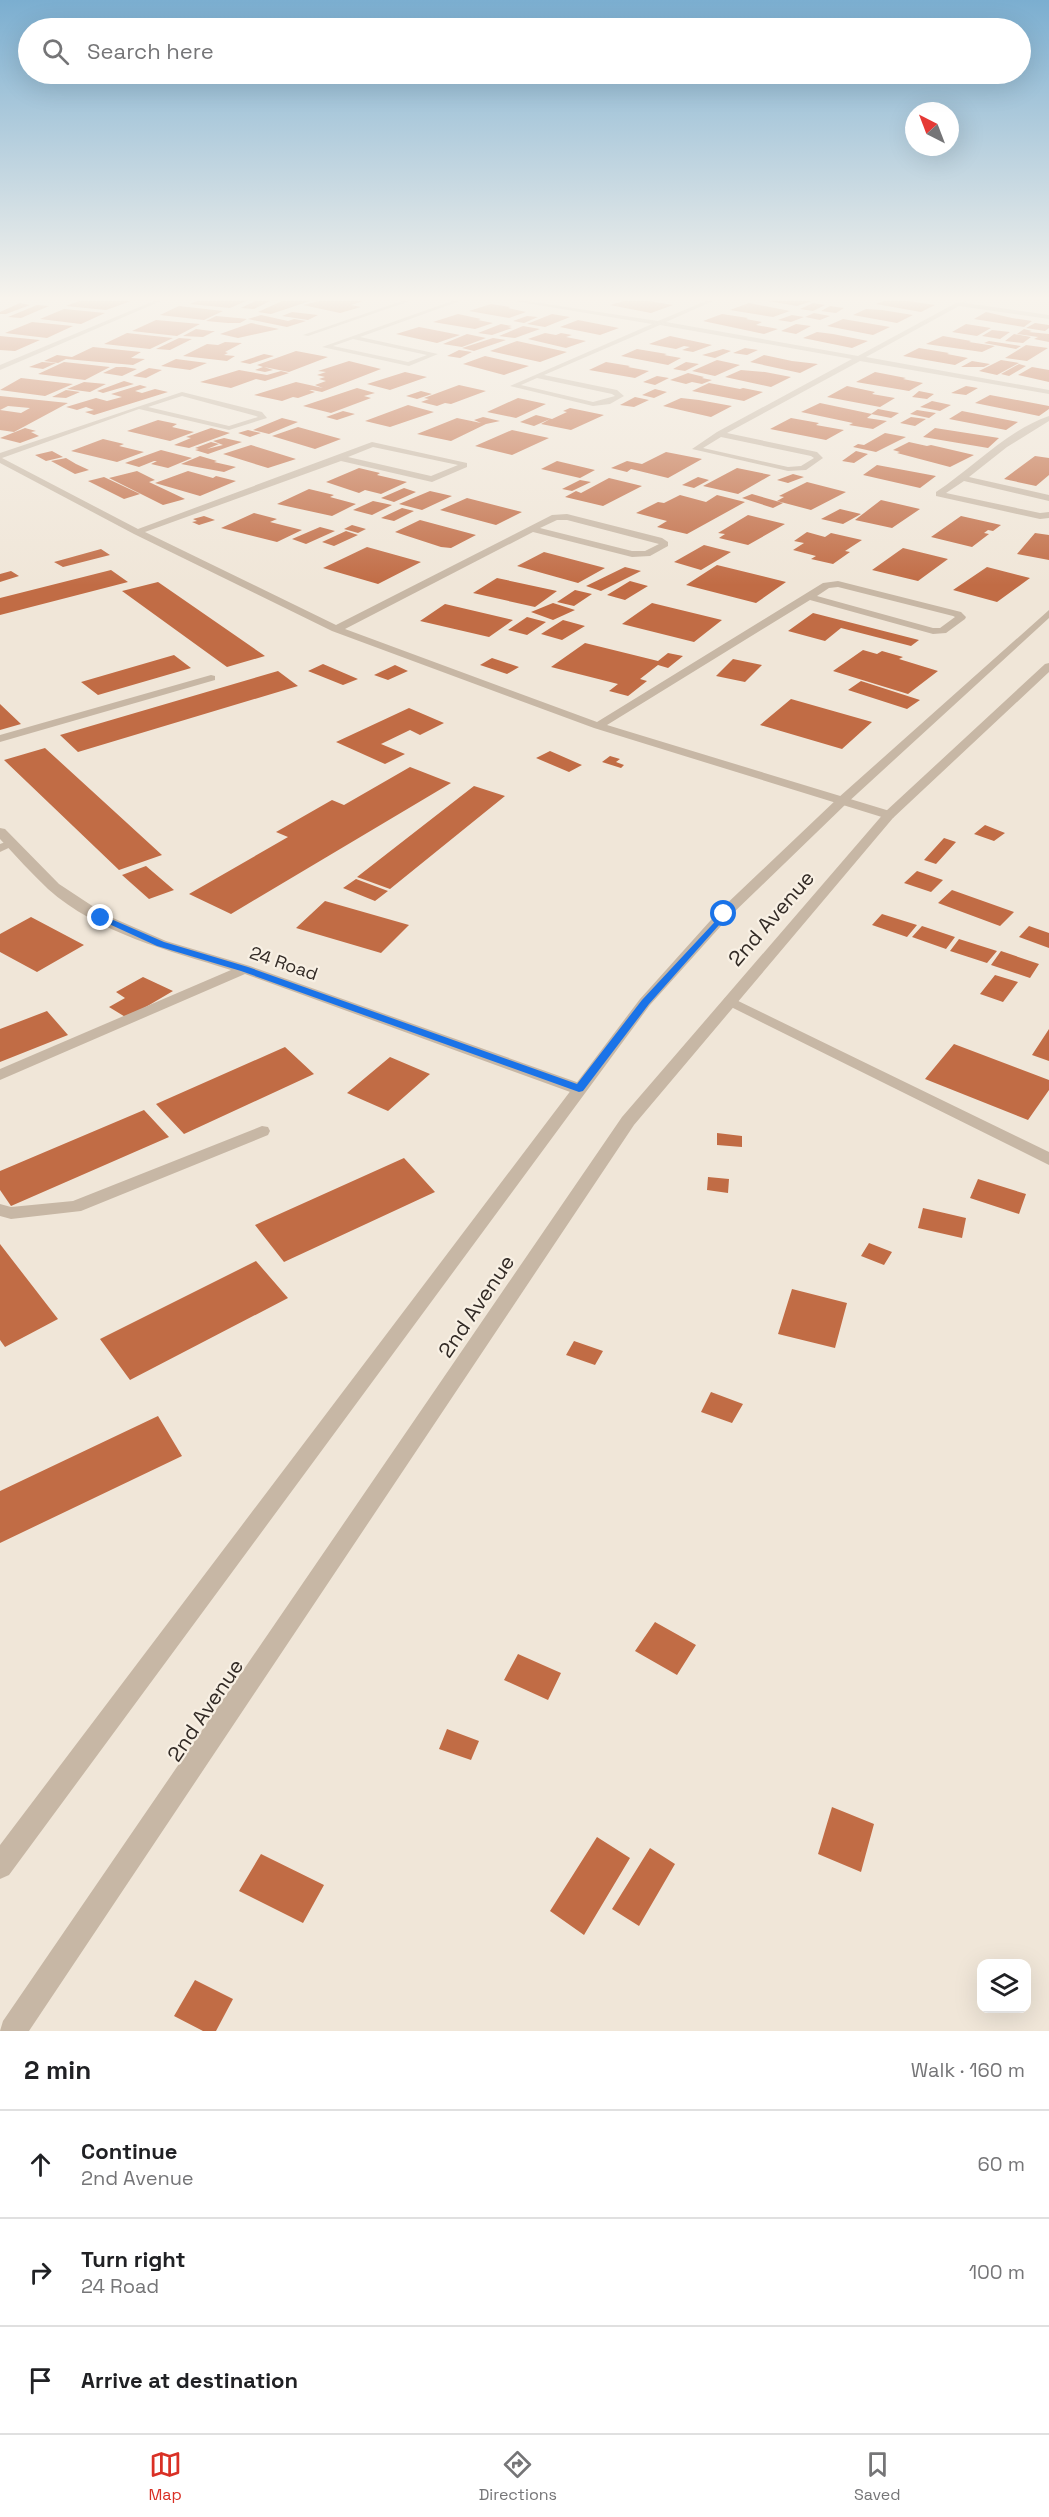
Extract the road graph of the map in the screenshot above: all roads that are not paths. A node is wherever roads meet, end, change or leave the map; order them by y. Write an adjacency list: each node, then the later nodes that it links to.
1 (176, 396): 6 (street)
2 (189, 396): 6 (street)
3 (557, 396): 4 (street)
4 (620, 396)
5 (791, 396): 8 (street)
6 (139, 407): 9 (street)
7 (1049, 418): 11 (street)
8 (720, 434): 8 (street)
9 (0, 458): 15 (street)
10 (340, 458): 10 (street); 15 (street)
11 (963, 478): 12 (street); 13 (street)
12 (1049, 498)
13 (1049, 515)
14 (532, 529): 14 (street); 18 (street)
15 (137, 532): 18 (street)
16 (809, 597): 16 (street); 21 (street)
17 (1049, 614): 23 (street, 2nd Avenue)
18 (336, 629): 21 (street)
19 (1049, 666): 24 (street, 2nd Avenue)
20 (211, 678): 22 (street)
21 (598, 726): 23 (street)
22 (0, 739)
23 (842, 801): 24 (street); 30 (street, 2nd Avenue)
24 (889, 815): 28 (street, 2nd Avenue)
25 (0, 832): 26 (street, 24 Road)
26 (6, 846): 27 (street, 24 Road)
27 (245, 969): 29 (street); 30 (street, 24 Road)
28 (730, 1000): 32 (street); 35 (street, 2nd Avenue)
29 (0, 1075)
30 (579, 1089): 34 (street, 2nd Avenue)
31 (261, 1131): 33 (street)
32 (1049, 1159)
33 (0, 1210)
34 (0, 1866)
35 (13, 2031)

